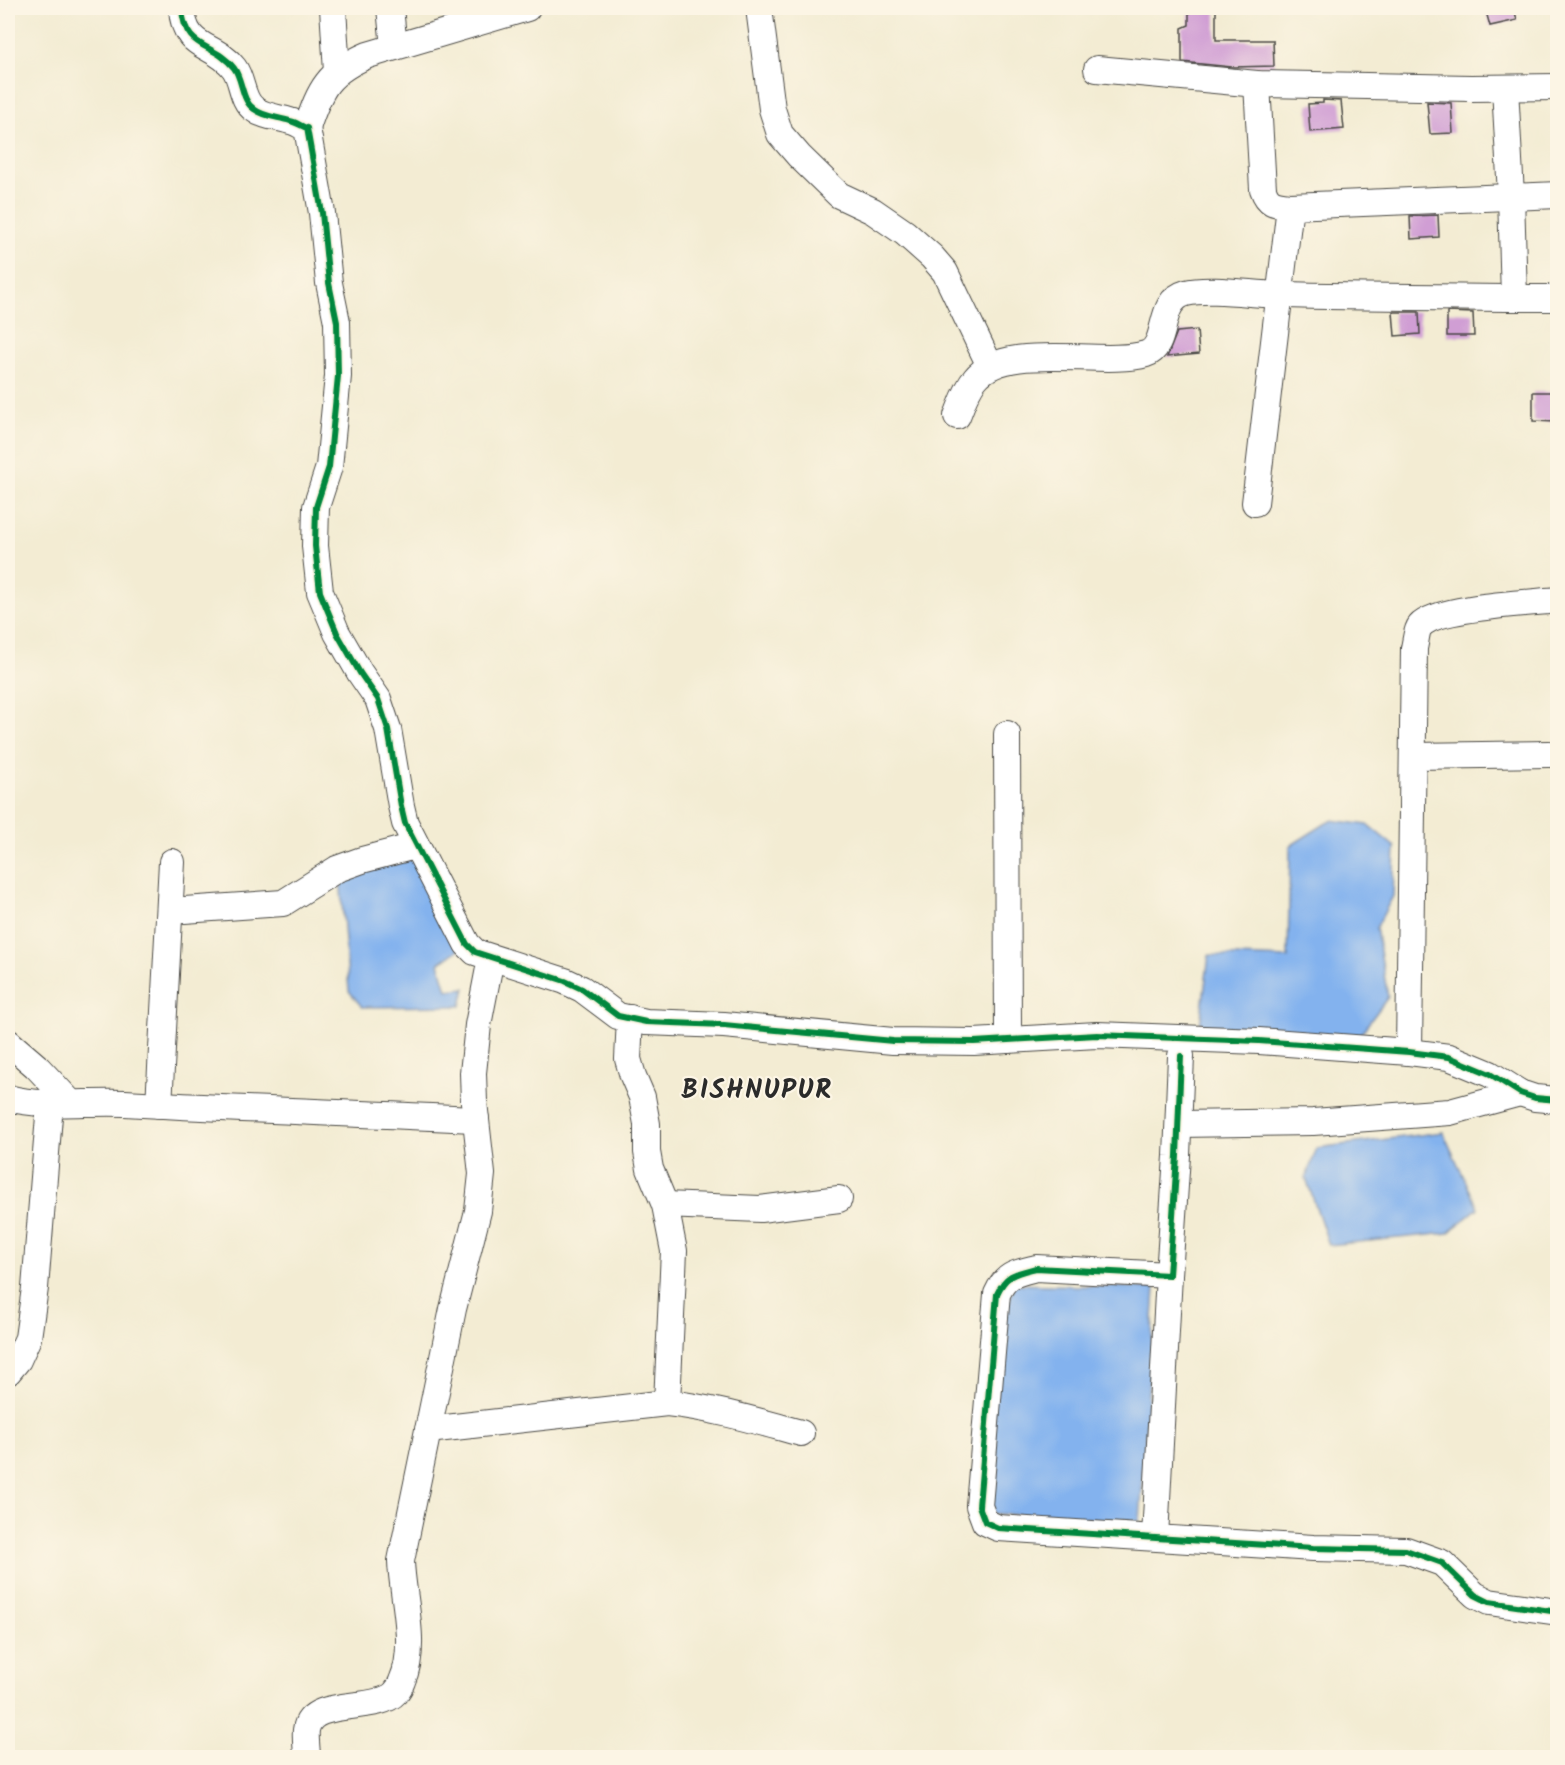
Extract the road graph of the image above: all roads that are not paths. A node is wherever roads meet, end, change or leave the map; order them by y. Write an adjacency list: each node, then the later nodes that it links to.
1 (182, 8): 12 (street)
2 (333, 8): 8 (street)
3 (390, 8): 6 (street)
4 (527, 8): 6 (street)
5 (759, 8): 19 (street)
6 (394, 47): 8 (street)
7 (1097, 69): 9 (street)
8 (337, 72): 12 (street)
9 (1257, 84): 11 (street); 15 (street)
10 (1557, 87): 11 (street)
11 (1504, 88): 13 (street)
12 (307, 128): 26 (street)
13 (1511, 195): 14 (street); 15 (street); 17 (street)
14 (1557, 195)
15 (1290, 206): 16 (street)
16 (1279, 295): 17 (street); 19 (street); 21 (street)
17 (1514, 298): 18 (street)
18 (1557, 298)
19 (990, 366): 20 (street)
20 (957, 416)
21 (1255, 503)
22 (1557, 600): 25 (street)
23 (1007, 734): 31 (street)
24 (1549, 754): 25 (street)
25 (1413, 756): 33 (street)
26 (415, 846): 28 (street); 29 (street)
27 (172, 862): 28 (street)
28 (170, 910): 39 (street)
29 (491, 958): 30 (street); 40 (street)
30 (630, 1018): 31 (street); 43 (street)
31 (1008, 1040): 33 (street)
32 (8, 1042): 38 (street)
33 (1409, 1052): 35 (street)
34 (1181, 1056): 41 (street)
35 (1520, 1093): 37 (street); 41 (street)
36 (8, 1098): 38 (street)
37 (1557, 1100)
38 (61, 1103): 39 (street); 45 (street)
39 (159, 1105): 40 (street)
40 (476, 1119): 47 (street)
41 (1179, 1124): 44 (street)
42 (839, 1199): 43 (street)
43 (665, 1205): 46 (street)
44 (1169, 1275): 49 (street); 49 (street)
45 (8, 1372)
46 (667, 1403): 47 (street); 48 (street)
47 (428, 1430): 51 (street)
48 (801, 1433)
49 (1155, 1537): 50 (street)
50 (1557, 1612)
51 (308, 1758)

